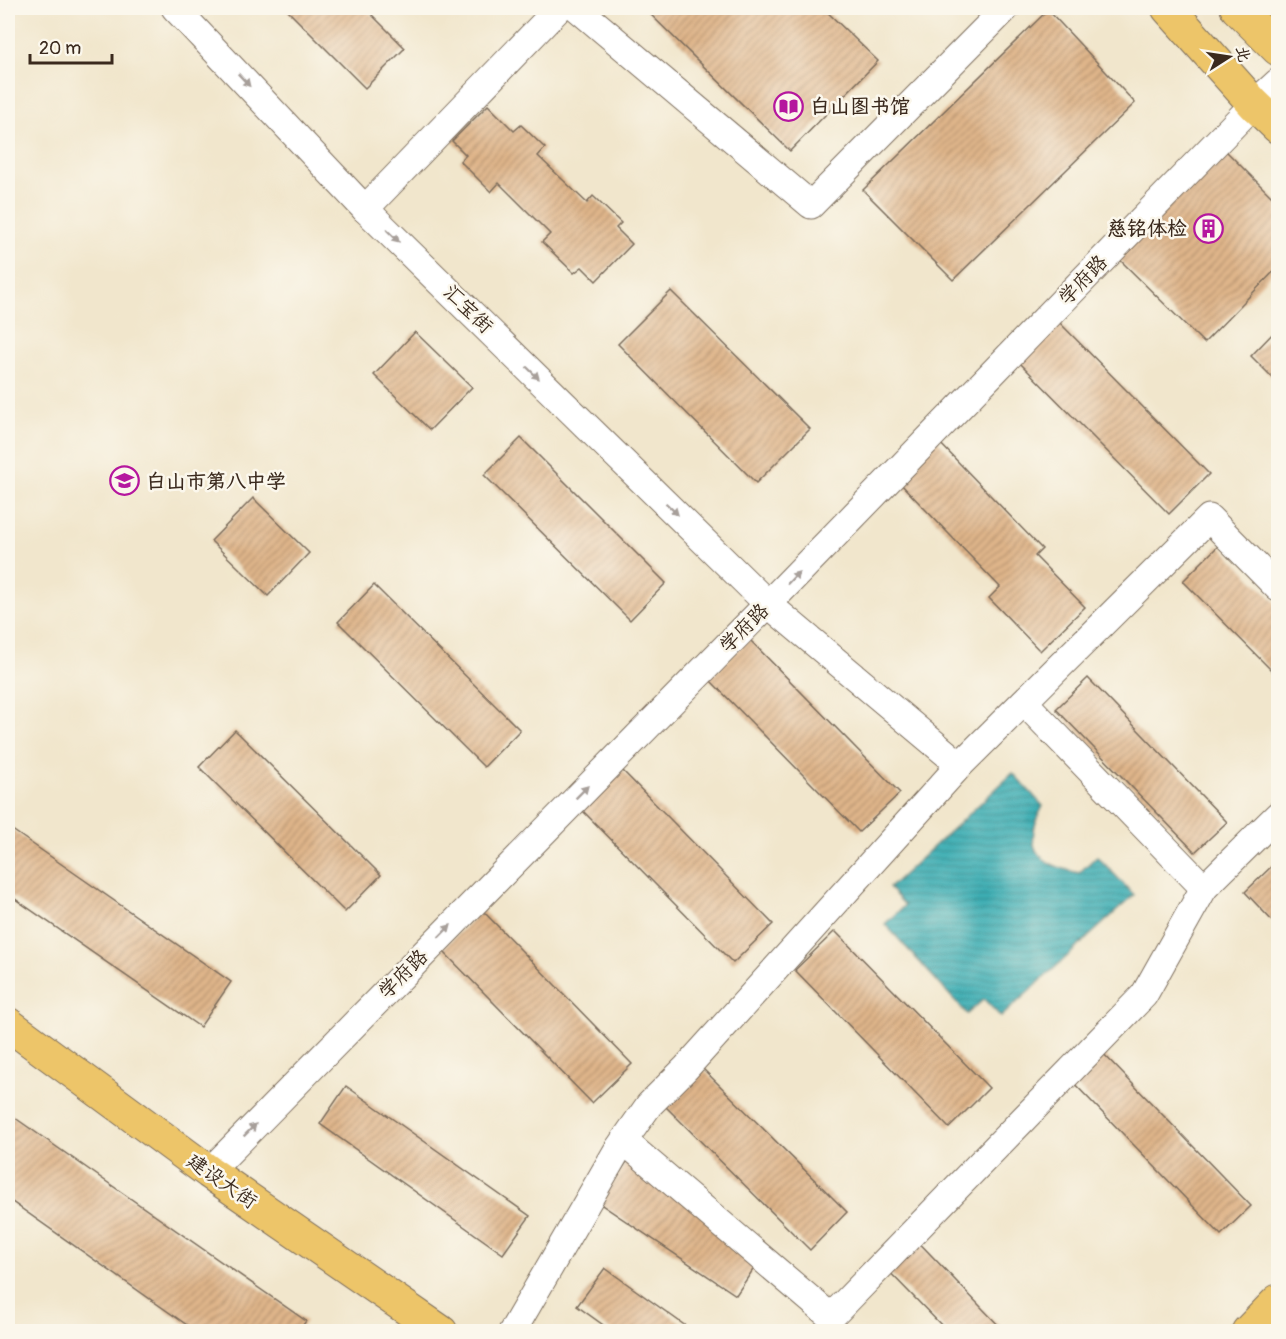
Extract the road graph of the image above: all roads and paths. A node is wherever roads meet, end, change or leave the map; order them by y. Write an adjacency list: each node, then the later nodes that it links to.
1 (175, 8): 11 (street, 汇宝街, one-way to 11)
2 (559, 8): 11 (street)
3 (577, 8): 4 (street)
4 (1006, 8)
5 (1168, 8): 9 (main road)
6 (1237, 8): 7 (main road)
7 (1278, 49)
8 (1278, 82): 9 (street, 学府路)
9 (1254, 104): 10 (main road); 13 (street, 学府路, one-way to 9)
10 (1278, 127)
11 (366, 209): 13 (street, 汇宝街, one-way to 13)
12 (1278, 588): 14 (street)
13 (768, 604): 15 (street, 汇宝街); 20 (street, 学府路, one-way to 13)
14 (1024, 702): 15 (street); 17 (street)
15 (960, 765): 19 (street)
16 (1278, 815): 17 (street)
17 (1204, 888): 19 (street)
18 (8, 1024): 20 (main road, 建设大街)
19 (624, 1141): 23 (street)
20 (209, 1172): 22 (main road, 建设大街)
21 (1278, 1301): 24 (main road)
22 (441, 1332)
23 (512, 1332)
24 (1248, 1332)

